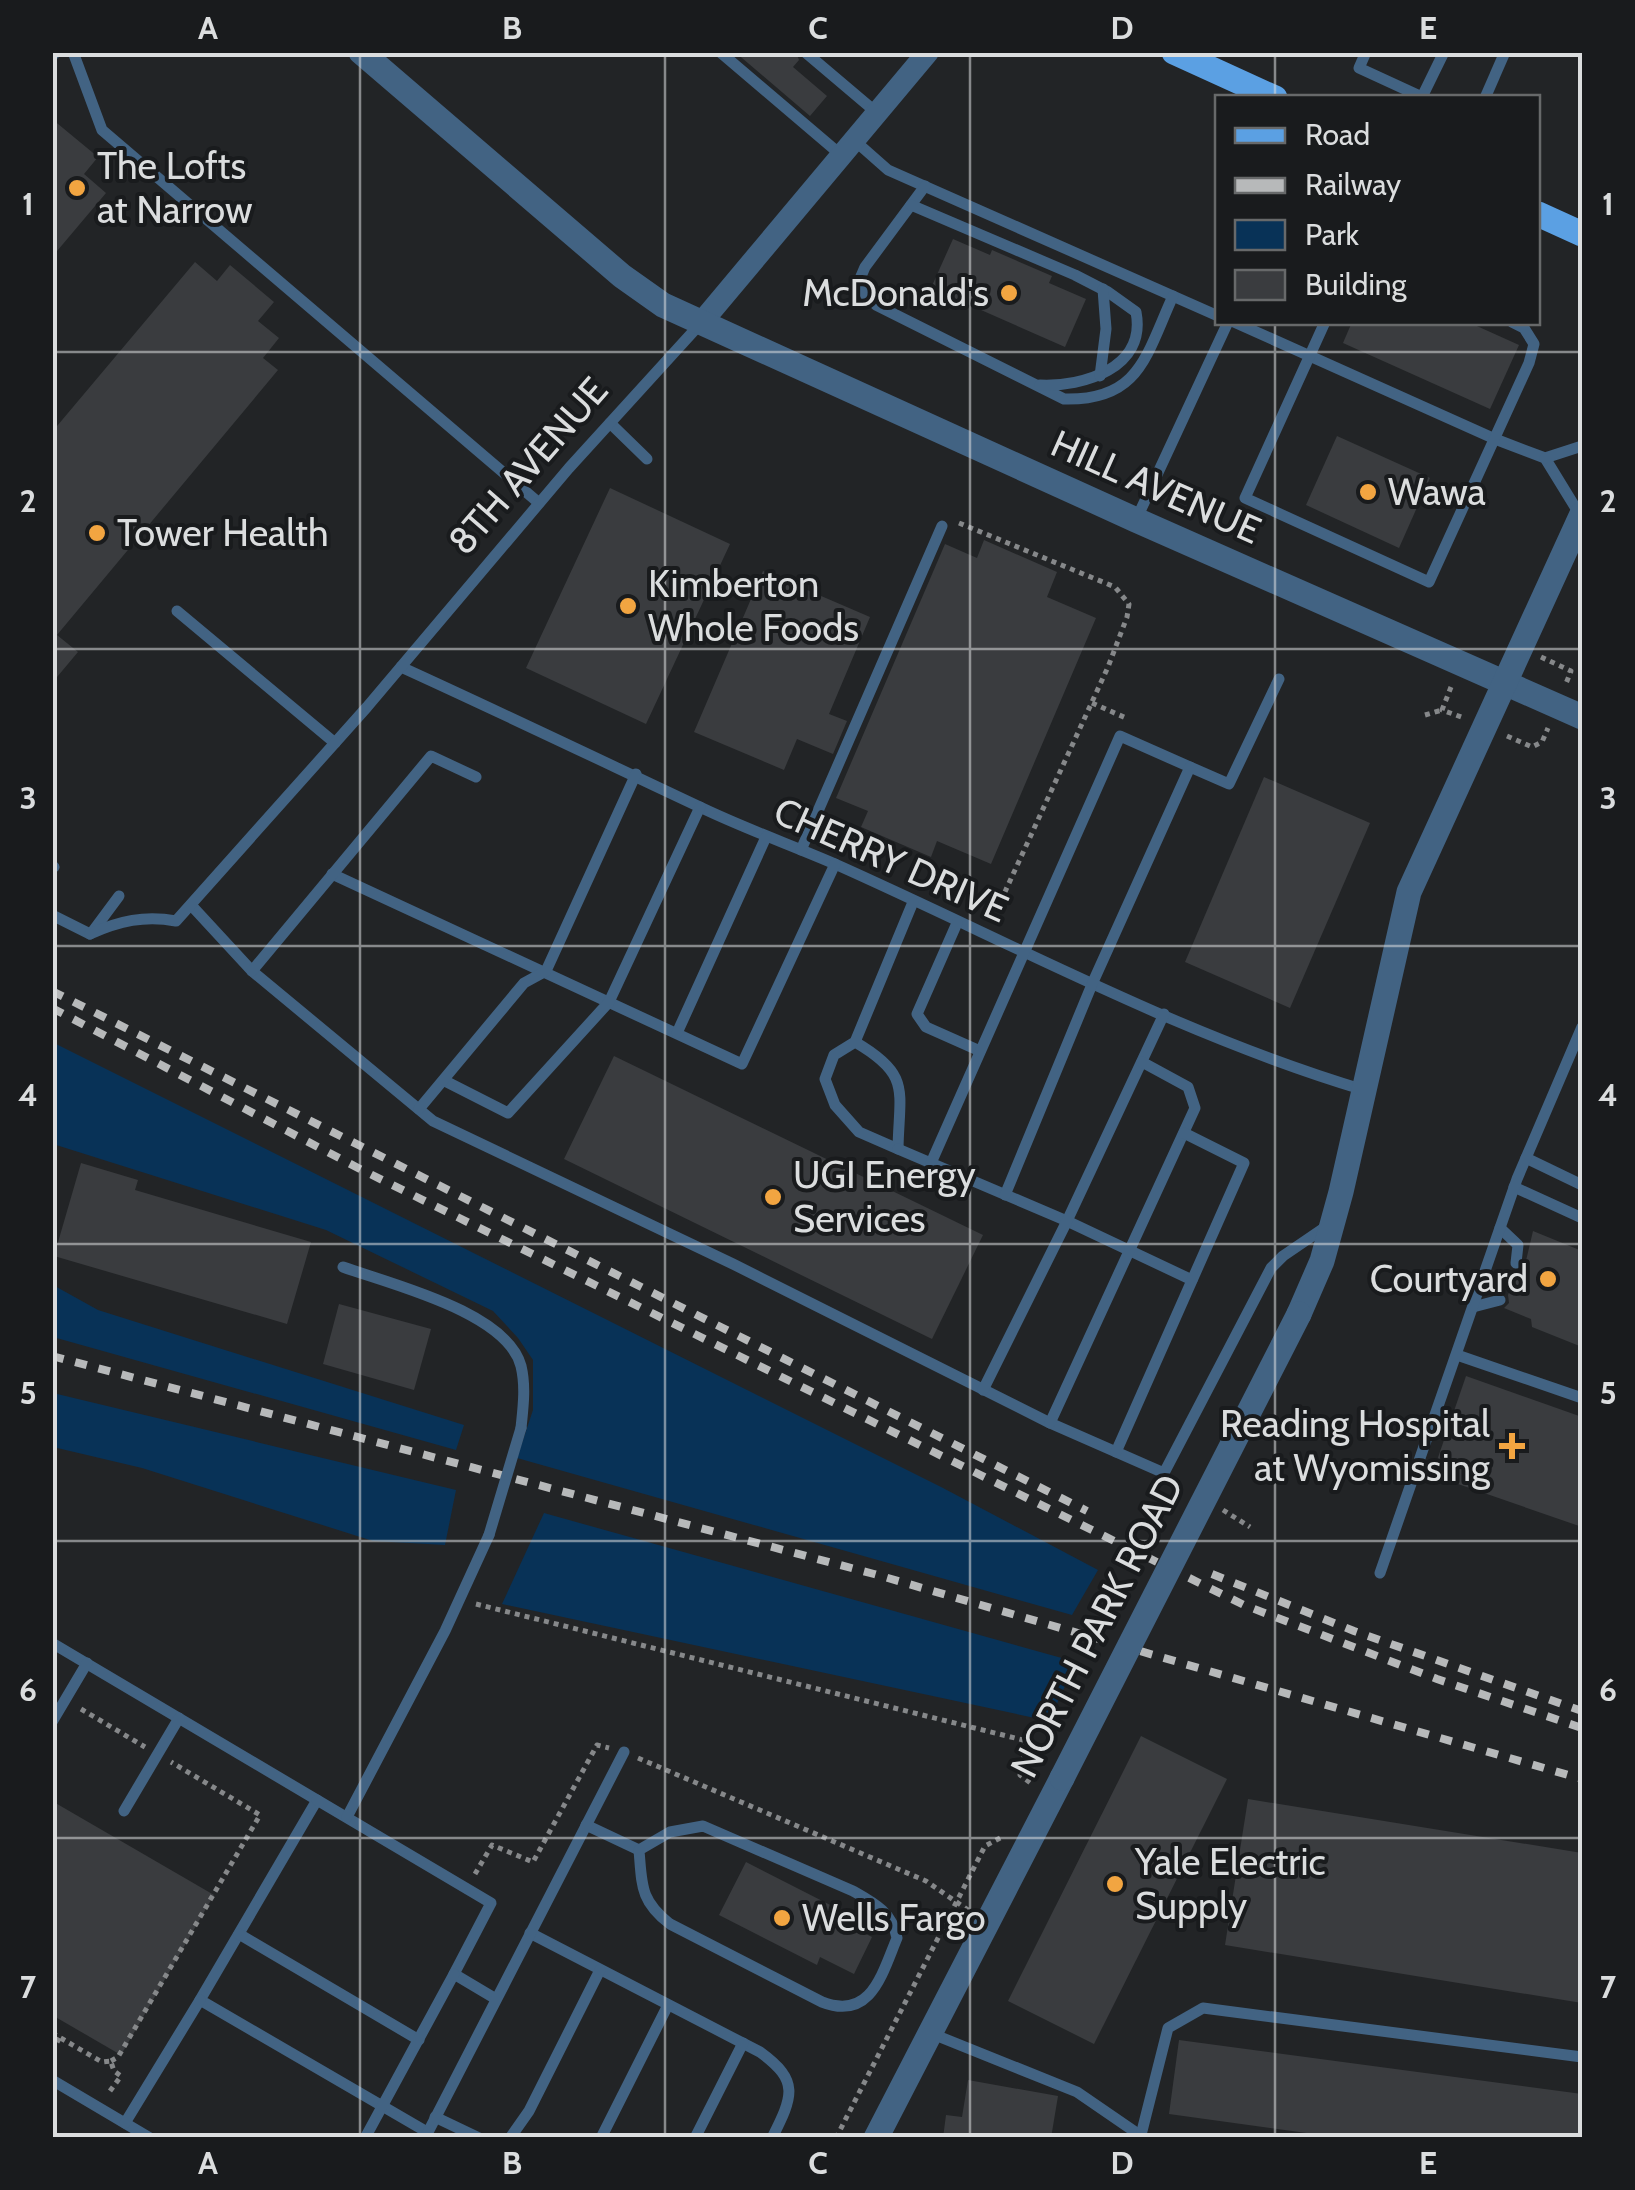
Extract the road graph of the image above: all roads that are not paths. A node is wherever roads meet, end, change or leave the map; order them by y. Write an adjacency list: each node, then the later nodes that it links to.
1 (73, 52): 36 (lane)
2 (361, 52): 23 (street, HILL AVENUE)
3 (720, 52): 15 (lane)
4 (806, 52): 14 (lane)
5 (928, 52): 14 (street, 8TH AVENUE)
6 (1366, 52): 11 (lane)
7 (1444, 52): 12 (lane)
8 (1505, 52): 13 (lane)
9 (1189, 56): 10 (main road)
10 (1270, 95)
11 (1418, 95)
12 (1423, 95)
13 (1487, 95)
14 (877, 113): 15 (street, 8TH AVENUE)
15 (848, 148): 16 (lane); 23 (street, 8TH AVENUE)
16 (926, 186): 17 (lane); 21 (lane)
17 (911, 206): 20 (lane); 30 (lane)
18 (1540, 215): 19 (main road)
19 (1582, 234)
20 (1103, 289): 29 (lane); 29 (lane)
21 (1173, 296): 22 (lane); 30 (lane)
22 (1215, 315)
23 (701, 323): 31 (lane, 8TH AVENUE); 38 (street, HILL AVENUE)
24 (1230, 325): 38 (lane)
25 (1238, 325): 28 (lane)
26 (1324, 325): 28 (lane)
27 (1518, 325): 32 (lane)
28 (1310, 357): 32 (lane); 32 (lane)
29 (1100, 376): 30 (lane)
30 (1036, 385)
31 (610, 423): 35 (lane); 36 (lane, 8TH AVENUE)
32 (1494, 439): 34 (lane)
33 (1582, 446): 34 (lane)
34 (1545, 458): 37 (lane)
35 (647, 459)
36 (539, 503): 41 (lane, 8TH AVENUE)
37 (1582, 516): 43 (street, NORTH PARK ROAD)
38 (1136, 520): 43 (street, HILL AVENUE)
39 (942, 526): 51 (lane)
40 (176, 611): 45 (lane)
41 (401, 667): 45 (lane, 8TH AVENUE); 47 (lane, CHERRY DRIVE)
42 (1279, 679): 46 (lane)
43 (1502, 682): 44 (street, HILL AVENUE); 72 (street, NORTH PARK ROAD)
44 (1582, 717)
45 (335, 743): 56 (lane, 8TH AVENUE)
46 (1190, 767): 60 (lane); 63 (lane)
47 (636, 774): 49 (lane, CHERRY DRIVE); 62 (lane)
48 (476, 777): 53 (lane)
49 (700, 807): 50 (lane, CHERRY DRIVE); 64 (lane)
50 (766, 837): 51 (lane, CHERRY DRIVE); 67 (lane)
51 (801, 850): 52 (lane, CHERRY DRIVE)
52 (835, 864): 55 (lane, CHERRY DRIVE); 67 (lane)
53 (332, 874): 61 (lane); 62 (lane)
54 (119, 896): 59 (lane)
55 (913, 902): 58 (lane, CHERRY DRIVE); 68 (lane)
56 (191, 904): 59 (lane, 8TH AVENUE); 61 (lane)
57 (52, 915): 59 (lane)
58 (958, 923): 60 (lane, CHERRY DRIVE); 69 (lane)
59 (90, 934)
60 (1025, 952): 63 (lane, CHERRY DRIVE); 69 (lane)
61 (252, 971): 73 (lane)
62 (546, 971): 64 (lane); 71 (lane)
63 (1093, 982): 65 (lane, CHERRY DRIVE); 80 (lane)
64 (609, 1002): 67 (lane); 71 (lane)
65 (1164, 1014): 70 (lane); 72 (lane, CHERRY DRIVE)
66 (1582, 1027): 76 (lane)
67 (677, 1033)
68 (856, 1042): 75 (lane); 75 (lane)
69 (980, 1051): 77 (lane)
70 (1142, 1062): 74 (lane); 82 (lane)
71 (445, 1081): 73 (lane)
72 (1364, 1090): 83 (street, NORTH PARK ROAD)
73 (419, 1110): 92 (lane)
74 (1184, 1134): 85 (lane); 88 (lane)
75 (898, 1149): 77 (lane)
76 (1526, 1158): 78 (lane); 79 (lane)
77 (931, 1163): 80 (lane)
78 (1582, 1185)
79 (1514, 1186): 81 (lane); 84 (lane)
80 (1005, 1194): 82 (lane)
81 (1582, 1218)
82 (1068, 1221): 85 (lane); 92 (lane)
83 (1330, 1224): 95 (lane); 114 (street, NORTH PARK ROAD, bridge)
84 (1500, 1228): 86 (lane); 90 (lane)
85 (1130, 1250): 88 (lane); 94 (lane)
86 (1516, 1262)
87 (343, 1267): 104 (lane, bridge)
88 (1192, 1280): 95 (lane)
89 (1500, 1300): 90 (lane)
90 (1473, 1307): 91 (lane)
91 (1457, 1355): 93 (lane); 96 (lane)
92 (983, 1390): 94 (lane)
93 (1582, 1398)
94 (1050, 1424): 95 (lane)
95 (1116, 1452)
96 (1380, 1572)
97 (52, 1643): 98 (lane)
98 (86, 1663): 99 (lane); 100 (lane)
99 (179, 1718): 102 (lane); 103 (lane)
100 (52, 1722)
101 (624, 1752): 105 (lane)
102 (317, 1800): 104 (lane); 108 (lane)
103 (124, 1811)
104 (347, 1818): 110 (lane)
105 (586, 1825): 106 (lane); 107 (lane)
106 (638, 1850): 106 (lane)
107 (530, 1933): 109 (lane); 111 (lane)
108 (238, 1934): 112 (lane); 115 (lane)
109 (600, 1970): 113 (lane); 127 (lane)
110 (454, 1974): 111 (lane); 115 (lane)
111 (496, 1999): 120 (lane)
112 (200, 2000): 119 (lane); 121 (lane)
113 (668, 2006): 116 (lane); 128 (lane)
114 (930, 2034): 123 (lane); 131 (street, NORTH PARK ROAD)
115 (420, 2040): 119 (lane)
116 (743, 2043): 129 (lane); 130 (lane)
117 (1582, 2057): 123 (lane)
118 (52, 2080): 121 (lane)
119 (384, 2107): 122 (lane); 125 (lane)
120 (436, 2117): 122 (lane); 126 (lane)
121 (125, 2123): 124 (lane)
122 (426, 2135)
123 (1142, 2136)
124 (150, 2138)
125 (366, 2138)
126 (478, 2138)
127 (510, 2138)
128 (600, 2138)
129 (694, 2138)
130 (772, 2138)
131 (876, 2138)

